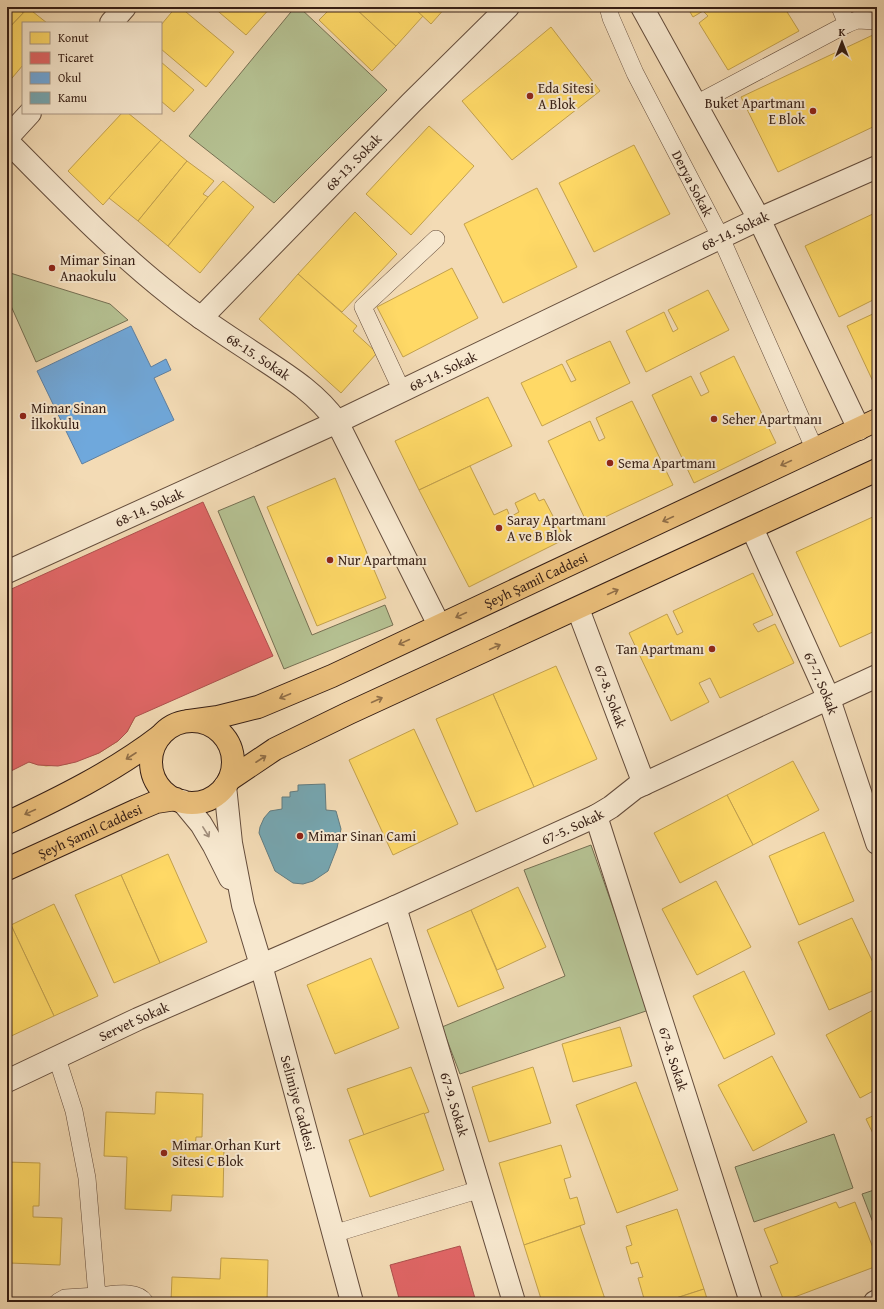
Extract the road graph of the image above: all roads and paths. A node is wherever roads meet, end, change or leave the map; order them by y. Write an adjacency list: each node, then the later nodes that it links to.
1 (125, 7): 7 (street)
2 (508, 7): 17 (street, 68-13. Sokak)
3 (608, 7): 15 (lane, Derya Sokak)
4 (642, 7): 9 (street)
5 (840, 7): 8 (lane)
6 (877, 21): 8 (lane)
7 (112, 22)
8 (847, 24): 9 (lane)
9 (696, 104): 14 (street)
10 (29, 114): 11 (street)
11 (7, 138)
12 (7, 141): 17 (street, 68-15. Sokak)
13 (877, 167): 14 (street, 68-14. Sokak)
14 (759, 219): 15 (street, 68-14. Sokak); 20 (street)
15 (721, 238): 18 (street, 68-14. Sokak); 21 (lane, Derya Sokak)
16 (436, 239): 18 (lane)
17 (201, 318): 19 (street, 68-15. Sokak)
18 (402, 391): 19 (street, 68-14. Sokak)
19 (337, 422): 24 (street, 68-14. Sokak); 26 (street, 68-15. Sokak)
20 (868, 424): 21 (main road, Şeyh Şamil Caddesi)
21 (815, 450): 26 (main road, Şeyh Şamil Caddesi, one-way to 26)
22 (877, 470): 23 (main road)
23 (752, 528): 25 (main road, one-way to 23); 28 (street, 67-7. Sokak)
24 (7, 572)
25 (578, 609): 31 (main road, one-way to 25); 32 (street, 67-8. Sokak)
26 (439, 626): 29 (main road, Şeyh Şamil Caddesi, one-way to 29)
27 (877, 676): 28 (street, 67-5. Sokak)
28 (829, 699): 32 (street, 67-5. Sokak); 36 (street, 67-7. Sokak)
29 (189, 722): 30 (main road); 31 (main road)
30 (163, 734): 33 (main road); 35 (main road, one-way to 35)
31 (227, 783): 33 (main road); 38 (street, Selimiye Caddesi)
32 (644, 784): 34 (street, 67-5. Sokak)
33 (179, 800): 37 (main road, Şeyh Şamil Caddesi); 38 (street, Selimiye Caddesi, one-way to 38)
34 (596, 816): 39 (street, 67-5. Sokak); 50 (street, 67-8. Sokak)
35 (7, 823)
36 (877, 843)
37 (7, 869)
38 (242, 905): 40 (street, Selimiye Caddesi)
39 (394, 907): 40 (street, 67-5. Sokak); 43 (street, 67-9. Sokak)
40 (261, 965): 41 (street, Servet Sokak); 44 (street, Selimiye Caddesi)
41 (57, 1058): 42 (street, Servet Sokak); 45 (lane)
42 (7, 1081)
43 (481, 1189): 44 (lane); 49 (street, 67-9. Sokak)
44 (333, 1234): 48 (street, Selimiye Caddesi)
45 (97, 1296): 46 (lane); 47 (lane)
46 (58, 1302)
47 (145, 1302)
48 (352, 1302)
49 (514, 1302)
50 (751, 1302)

